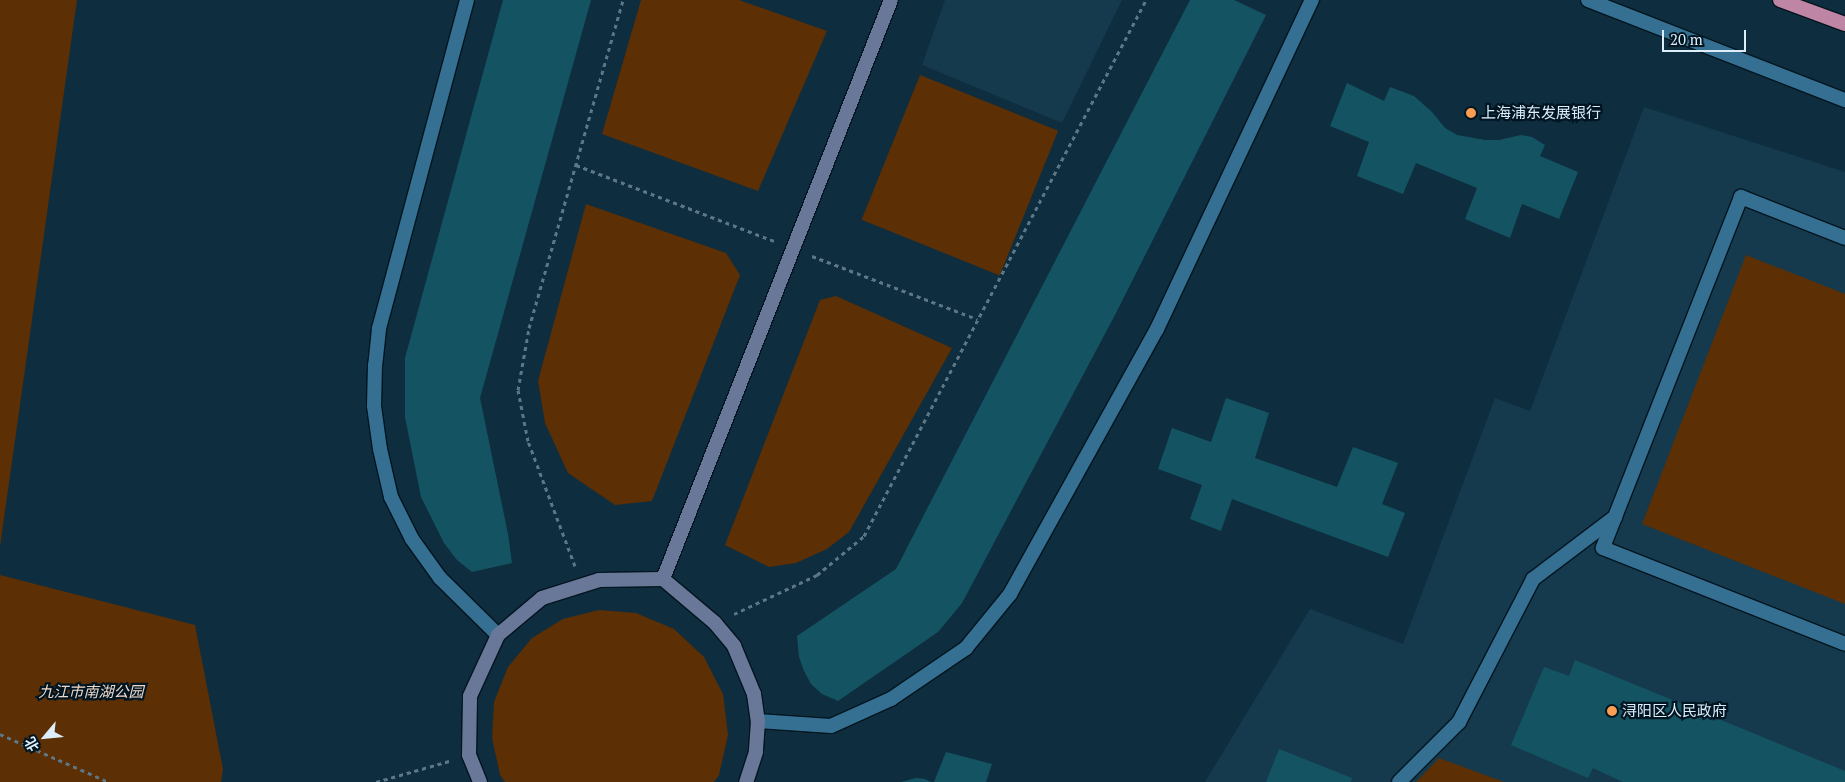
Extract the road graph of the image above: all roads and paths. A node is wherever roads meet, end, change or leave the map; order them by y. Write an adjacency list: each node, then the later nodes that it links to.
1 (467, 0): 15 (street)
2 (623, 0): 13 (path)
3 (891, 0): 12 (main road)
4 (1146, 0): 14 (path)
5 (1312, 0): 17 (street)
6 (1588, 0): 9 (street)
7 (1780, 0): 8 (highway)
8 (1845, 24)
9 (1845, 100)
10 (1845, 238): 11 (street)
11 (1616, 517): 16 (street); 24 (street)
12 (663, 579): 13 (main road); 14 (main road)
13 (582, 586): 15 (main road)
14 (715, 623): 17 (main road)
15 (498, 635): 19 (main road)
16 (1845, 644)
17 (758, 721): 23 (main road)
18 (0, 734): 20 (path)
19 (469, 755): 21 (path); 22 (main road)
20 (109, 782)
21 (376, 782)
22 (480, 782)
23 (746, 782)
24 (1399, 782)

